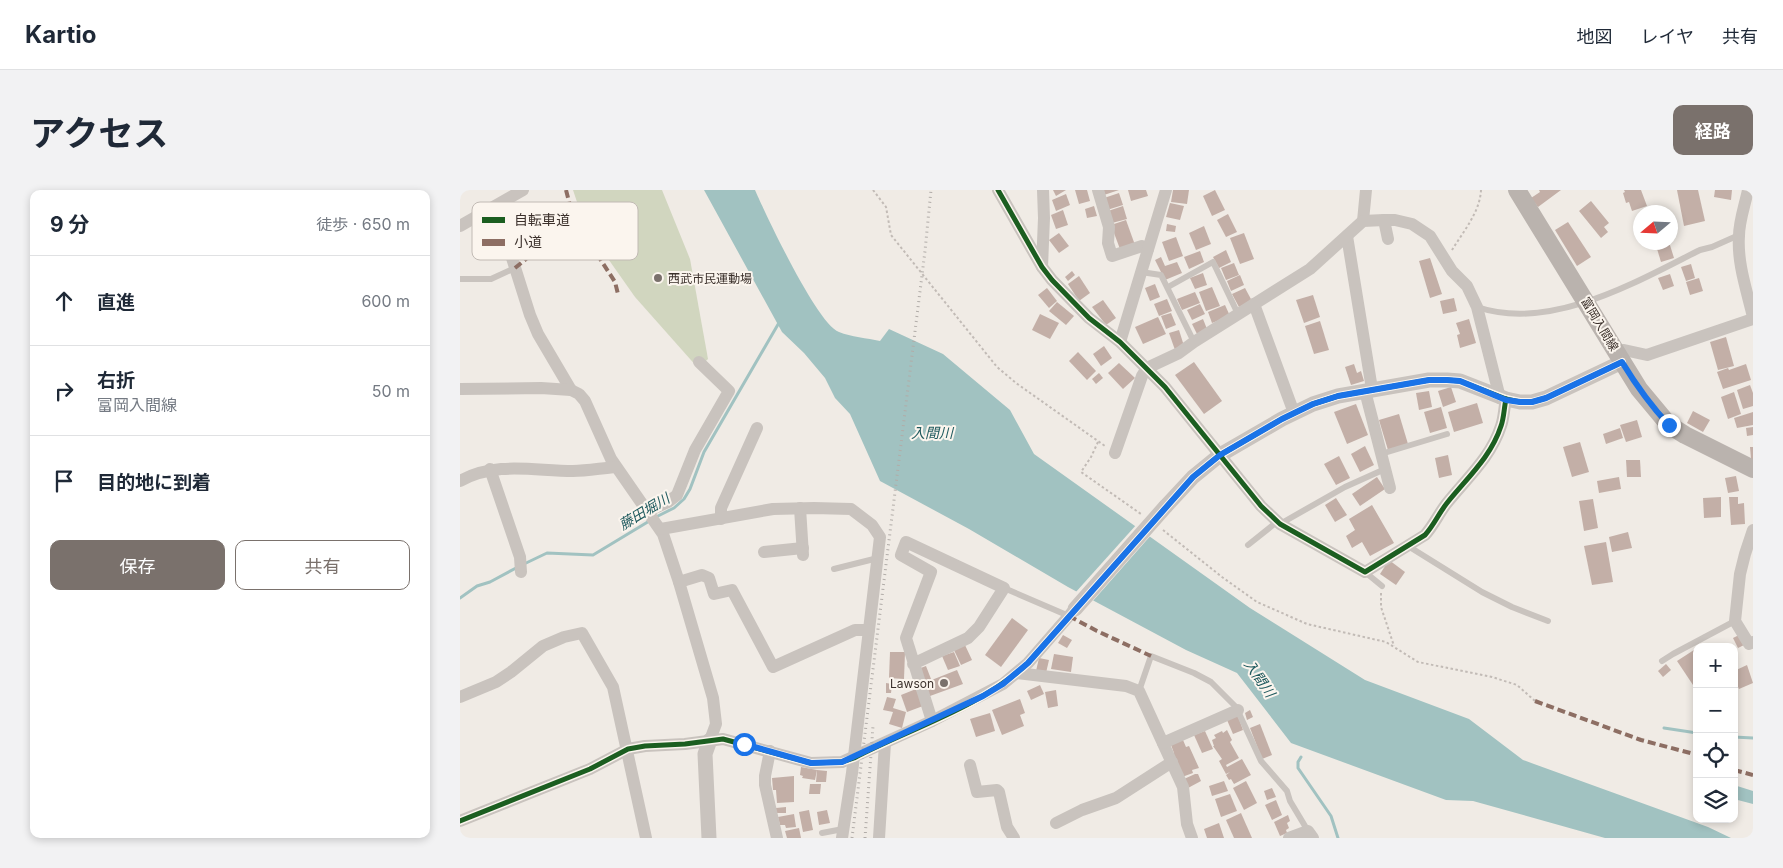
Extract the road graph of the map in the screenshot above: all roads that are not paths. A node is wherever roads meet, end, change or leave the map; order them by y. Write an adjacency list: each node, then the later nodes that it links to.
1 (523, 190): 9 (street)
2 (998, 190): 19 (street)
3 (1043, 190): 19 (street)
4 (1098, 190): 17 (street)
5 (1166, 190): 17 (street)
6 (1366, 190): 12 (street)
7 (1517, 190): 24 (main road, 富岡入間線)
8 (1748, 190): 14 (street)
9 (503, 202)
10 (472, 220): 13 (street)
11 (1384, 220): 12 (street); 16 (street); 26 (street)
12 (1363, 221): 15 (street)
13 (460, 226)
14 (1738, 235): 24 (lane); 28 (street)
15 (1347, 236): 25 (street); 36 (street)
16 (1388, 239)
17 (1148, 249): 21 (street)
18 (512, 260): 20 (street)
19 (1042, 267): 29 (street)
20 (515, 268): 22 (lane); 35 (street)
21 (1141, 272): 23 (lane); 29 (street)
22 (460, 278)
23 (1168, 287): 27 (lane); 30 (lane)
24 (1586, 301): 26 (lane); 31 (main road, 富岡入間線)
25 (1254, 304): 27 (street); 38 (street)
26 (1478, 307): 37 (street)
27 (1238, 314): 30 (street)
28 (1753, 318): 31 (street)
29 (1120, 342): 33 (street)
30 (1194, 342): 33 (street)
31 (1620, 357): 37 (street); 46 (main road, 富岡入間線)
32 (699, 362): 52 (street)
33 (1148, 368): 41 (street); 43 (street)
34 (460, 389): 35 (street)
35 (571, 390): 44 (street)
36 (1368, 390): 37 (street); 38 (street); 42 (street)
37 (1503, 398): 57 (street)
38 (1294, 413): 43 (street)
39 (757, 428): 51 (street)
40 (1447, 434): 42 (lane)
41 (1115, 453)
42 (1381, 454): 45 (street)
43 (1220, 455): 53 (street); 68 (street, bridge)
44 (616, 467): 47 (street); 52 (street)
45 (1385, 469): 49 (street); 53 (lane)
46 (1753, 469)
47 (490, 470): 48 (street); 63 (street)
48 (460, 481)
49 (1390, 488)
50 (800, 508): 51 (street); 55 (street); 58 (street)
51 (721, 519): 52 (street)
52 (654, 520): 65 (street)
53 (1279, 523): 56 (lane); 64 (street)
54 (1753, 530): 60 (street)
55 (880, 544): 59 (street); 61 (street)
56 (1248, 545)
57 (1408, 546): 64 (street); 70 (lane)
58 (764, 552)
59 (901, 555): 67 (street); 74 (street)
60 (1749, 556): 69 (street)
61 (878, 558): 62 (lane); 71 (street)
62 (834, 569)
63 (521, 572)
64 (1364, 572): 66 (lane)
65 (680, 582): 71 (street); 80 (street)
66 (1382, 586)
67 (1004, 588): 68 (lane); 74 (street)
68 (1072, 613): 75 (street)
69 (1735, 621): 72 (street); 73 (lane)
70 (1548, 622)
71 (870, 630): 85 (street)
72 (1753, 642)
73 (1662, 661)
74 (913, 664): 79 (street)
75 (1017, 673): 76 (street); 79 (street)
76 (1139, 691): 78 (lane); 82 (street)
77 (460, 697): 83 (street)
78 (1238, 710): 82 (street); 92 (lane)
79 (932, 721): 81 (street)
80 (710, 740): 83 (street); 84 (street); 94 (street)
81 (885, 743): 85 (street); 96 (street)
82 (1163, 743): 86 (street)
83 (628, 749): 88 (street); 93 (street)
84 (770, 752): 85 (street); 95 (street)
85 (854, 758): 91 (street)
86 (1172, 762): 89 (street); 98 (street)
87 (970, 765): 97 (street)
88 (460, 821)
89 (1056, 823)
90 (822, 833): 91 (lane)
91 (842, 834)
92 (1310, 834): 99 (street)
93 (646, 838)
94 (709, 838)
95 (777, 838)
96 (879, 838)
97 (1014, 838)
98 (1192, 838)
99 (1290, 838)

